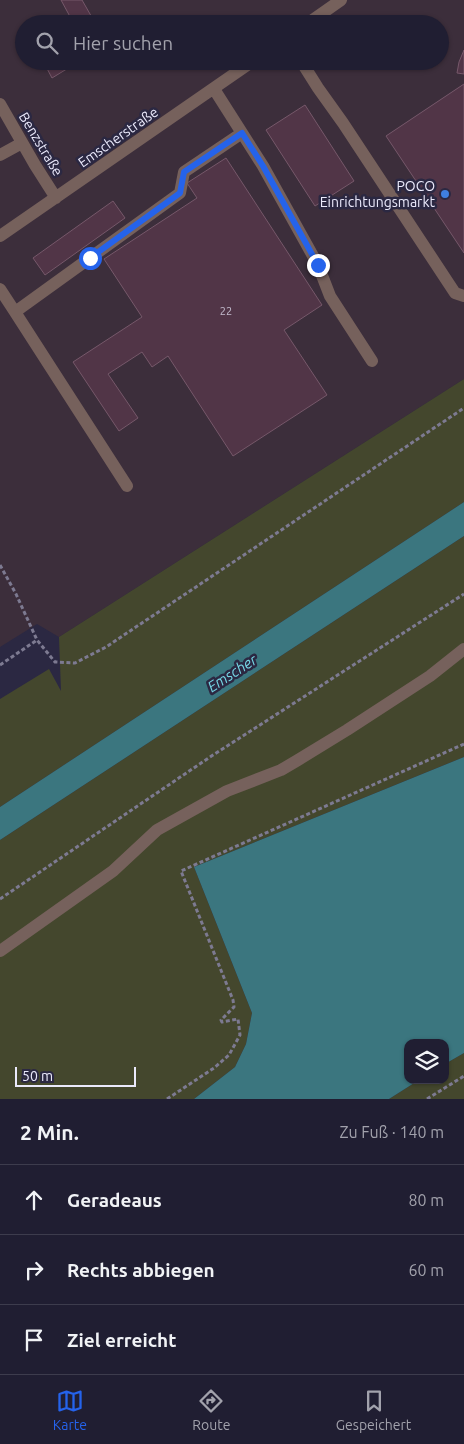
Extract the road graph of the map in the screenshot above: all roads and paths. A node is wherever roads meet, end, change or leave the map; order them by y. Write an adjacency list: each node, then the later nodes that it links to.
1 (341, 0): 2 (street)
2 (320, 15)
3 (240, 70): 5 (street, Emscherstraße)
4 (307, 70): 13 (street)
5 (214, 89): 7 (street); 10 (street, Emscherstraße)
6 (0, 104): 8 (street, Benzstraße)
7 (242, 133): 14 (street); 15 (street)
8 (22, 143): 9 (street); 10 (street, Benzstraße)
9 (0, 156)
10 (56, 198): 11 (street, Emscherstraße)
11 (0, 236)
12 (0, 289): 14 (street)
13 (464, 296)
14 (15, 312): 17 (street)
15 (372, 361)
16 (464, 408): 20 (path)
17 (127, 486)
18 (0, 565): 20 (path)
19 (464, 594): 24 (path)
20 (37, 640): 22 (path)
21 (464, 649): 25 (street)
22 (0, 665)
23 (464, 744): 27 (path)
24 (0, 899)
25 (0, 951)
26 (464, 1076): 28 (path)
27 (167, 1099)
28 (427, 1099)

